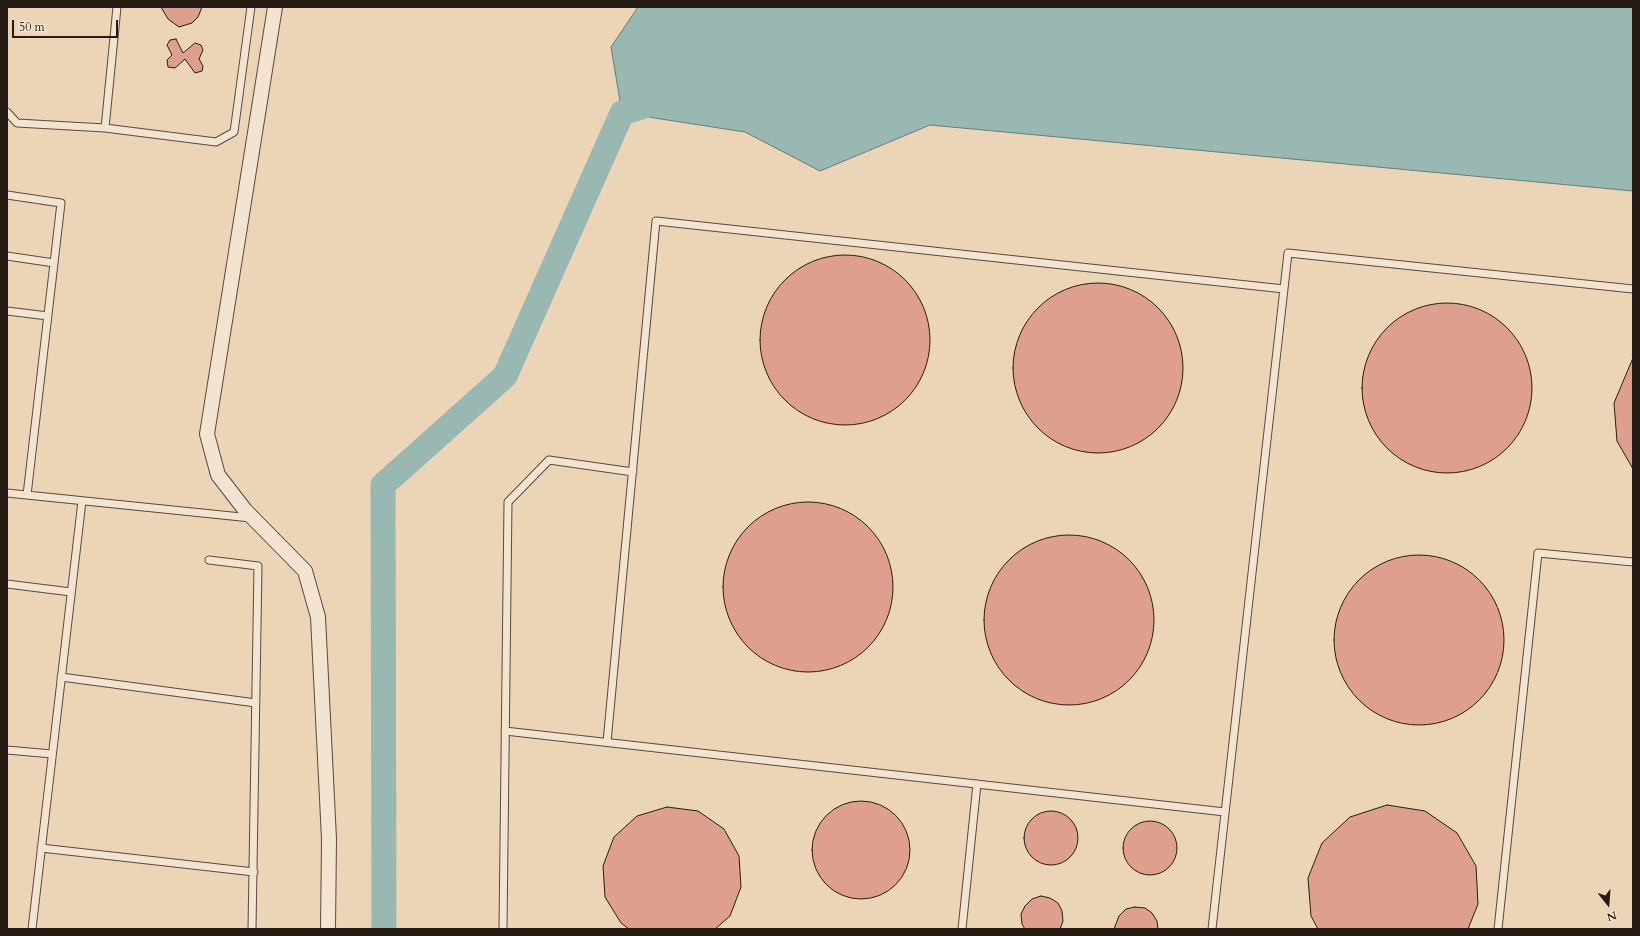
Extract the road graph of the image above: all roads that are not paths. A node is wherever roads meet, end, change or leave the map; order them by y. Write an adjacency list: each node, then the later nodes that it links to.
1 (117, 7): 5 (lane)
2 (250, 7): 5 (lane)
3 (275, 7): 17 (street)
4 (7, 112): 5 (lane)
5 (105, 128)
6 (7, 195): 8 (lane)
7 (7, 256): 8 (lane)
8 (54, 263): 12 (lane)
9 (1284, 289): 10 (lane); 13 (lane); 29 (lane)
10 (1633, 289)
11 (7, 311): 12 (lane)
12 (48, 316): 15 (lane)
13 (633, 472): 24 (lane); 25 (lane)
14 (7, 493): 15 (lane)
15 (28, 495): 16 (lane)
16 (82, 501): 17 (lane); 21 (lane)
17 (253, 518): 34 (street)
18 (209, 560): 23 (lane)
19 (1633, 562): 38 (lane)
20 (7, 584): 21 (lane)
21 (71, 592): 22 (lane)
22 (61, 678): 23 (lane); 27 (lane)
23 (256, 703): 31 (lane)
24 (505, 731): 25 (lane); 35 (lane)
25 (607, 742): 28 (lane)
26 (7, 750): 27 (lane)
27 (52, 754): 30 (lane)
28 (977, 784): 29 (lane); 36 (lane)
29 (1225, 812): 37 (lane)
30 (41, 848): 31 (lane); 32 (lane)
31 (254, 872): 33 (lane)
32 (32, 929)
33 (252, 929)
34 (328, 929)
35 (503, 929)
36 (962, 929)
37 (1212, 929)
38 (1498, 929)

